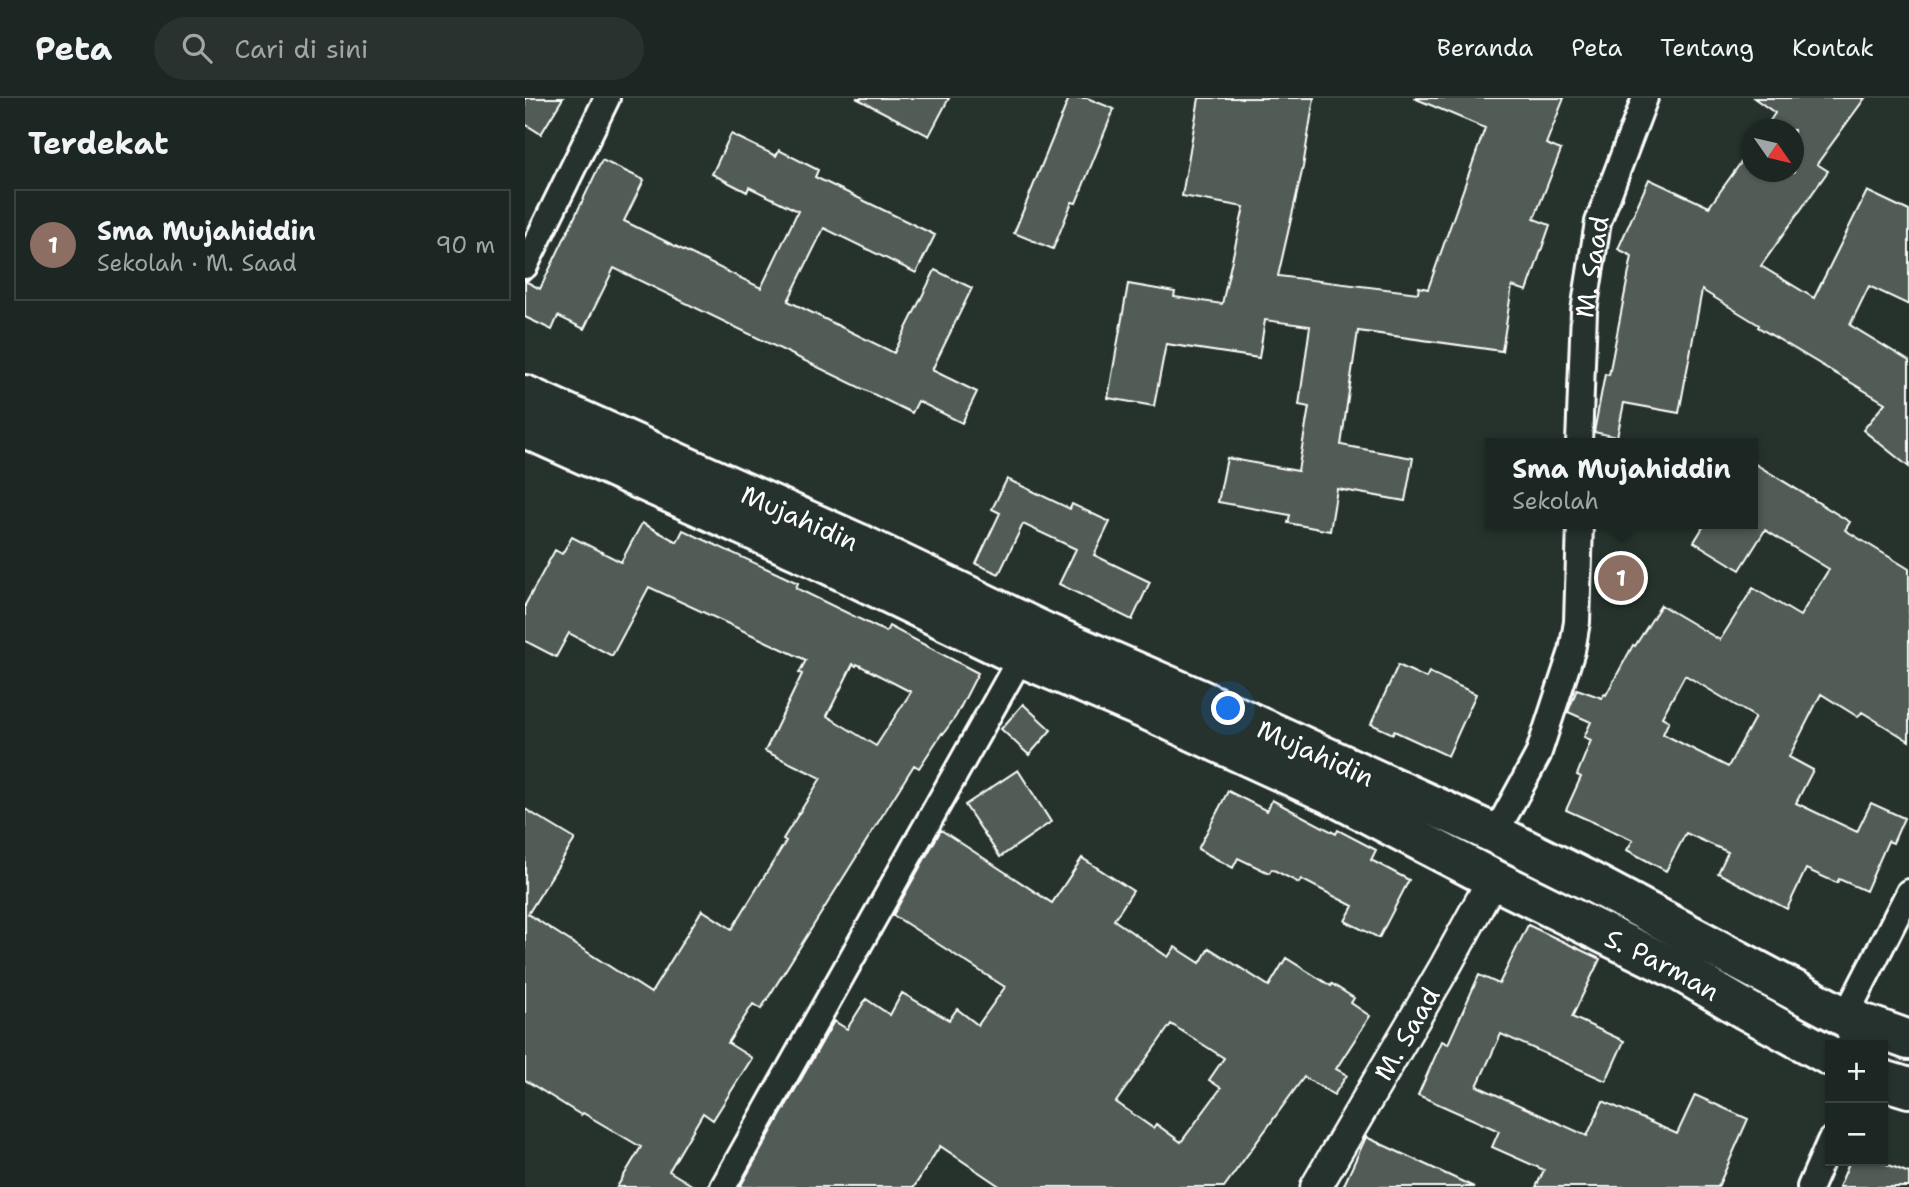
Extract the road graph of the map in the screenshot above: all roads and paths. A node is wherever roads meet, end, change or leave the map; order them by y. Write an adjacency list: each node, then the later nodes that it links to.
1 (607, 98): 3 (street)
2 (1645, 98): 6 (street, M. Saad)
3 (525, 266)
4 (525, 395): 9 (main road, Mujahidin)
5 (525, 428): 8 (main road, Mujahidin)
6 (1579, 438)
7 (1580, 529): 9 (street)
8 (1021, 657): 10 (main road, Mujahidin); 18 (street)
9 (1495, 834): 12 (main road, Mujahidin)
10 (1493, 879): 14 (main road, S. Parman); 19 (street, M. Saad)
11 (1909, 892): 12 (street)
12 (1849, 1031): 13 (main road, Mujahidin)
13 (1909, 1040)
14 (1825, 1053)
15 (1888, 1082): 16 (main road)
16 (1909, 1088)
17 (1825, 1152): 20 (street)
18 (723, 1187)
19 (1316, 1187)
20 (1809, 1187)

